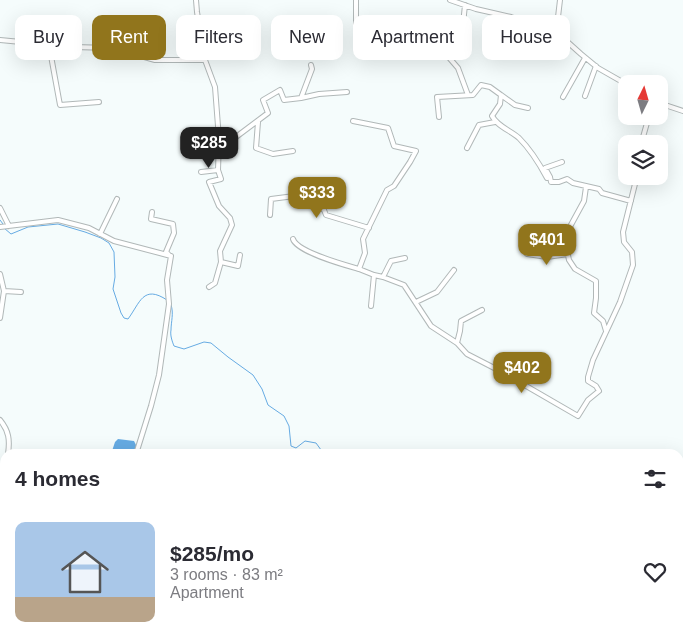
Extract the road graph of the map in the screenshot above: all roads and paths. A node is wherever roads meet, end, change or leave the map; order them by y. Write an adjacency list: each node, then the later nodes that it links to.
1 (196, 0): 6 (street)
2 (356, 0): 7 (street)
3 (450, 0): 5 (street)
4 (560, 0): 10 (street)
5 (465, 5): 8 (street); 9 (street)
6 (198, 15)
7 (356, 15)
8 (464, 15)
9 (500, 15)
10 (558, 15)
11 (0, 40): 12 (street)
12 (15, 41)
13 (570, 44): 15 (street)
14 (82, 47): 17 (street)
15 (585, 58): 21 (street); 27 (street)
16 (53, 60): 29 (street)
17 (176, 60)
18 (205, 60): 37 (street)
19 (452, 60): 24 (street)
20 (311, 65): 28 (street)
21 (596, 66): 22 (street); 26 (street)
22 (618, 79)
23 (348, 92): 28 (street)
24 (468, 95): 25 (street); 33 (street)
25 (501, 95): 31 (street); 36 (street)
26 (585, 96)
27 (563, 97)
28 (301, 98): 34 (street)
29 (98, 102)
30 (668, 106): 32 (street)
31 (528, 108)
32 (683, 110)
33 (439, 117)
34 (258, 121): 37 (street); 39 (street)
35 (354, 121): 53 (street)
36 (495, 122): 38 (street); 43 (street)
37 (219, 139): 41 (street)
38 (467, 148)
39 (293, 151)
40 (562, 162): 43 (street)
41 (218, 170): 42 (street); 61 (street)
42 (201, 172)
43 (550, 177): 45 (street)
44 (635, 185): 47 (street)
45 (586, 187): 47 (street); 57 (street)
46 (117, 199): 54 (street)
47 (631, 202): 74 (street)
48 (0, 208): 51 (street)
49 (152, 212): 59 (street)
50 (270, 215): 53 (street)
51 (9, 226): 52 (street); 54 (street)
52 (0, 227)
53 (369, 228): 62 (street)
54 (100, 234): 59 (street)
55 (293, 238): 62 (street)
56 (527, 254): 57 (street)
57 (568, 254): 74 (street)
58 (240, 255): 61 (street)
59 (171, 256): 78 (street)
60 (404, 258): 66 (street)
61 (221, 262): 67 (street)
62 (359, 270): 65 (street)
63 (454, 270): 70 (street)
64 (0, 274): 68 (street)
65 (374, 275): 66 (street); 71 (street)
66 (382, 277): 70 (street)
67 (209, 287)
68 (4, 290): 69 (street); 73 (street)
69 (21, 292)
70 (416, 302): 75 (street)
71 (371, 306)
72 (482, 310): 75 (street)
73 (0, 318)
74 (606, 331): 75 (street)
75 (457, 343)
76 (0, 420): 77 (street)
77 (9, 449)
78 (138, 449)

